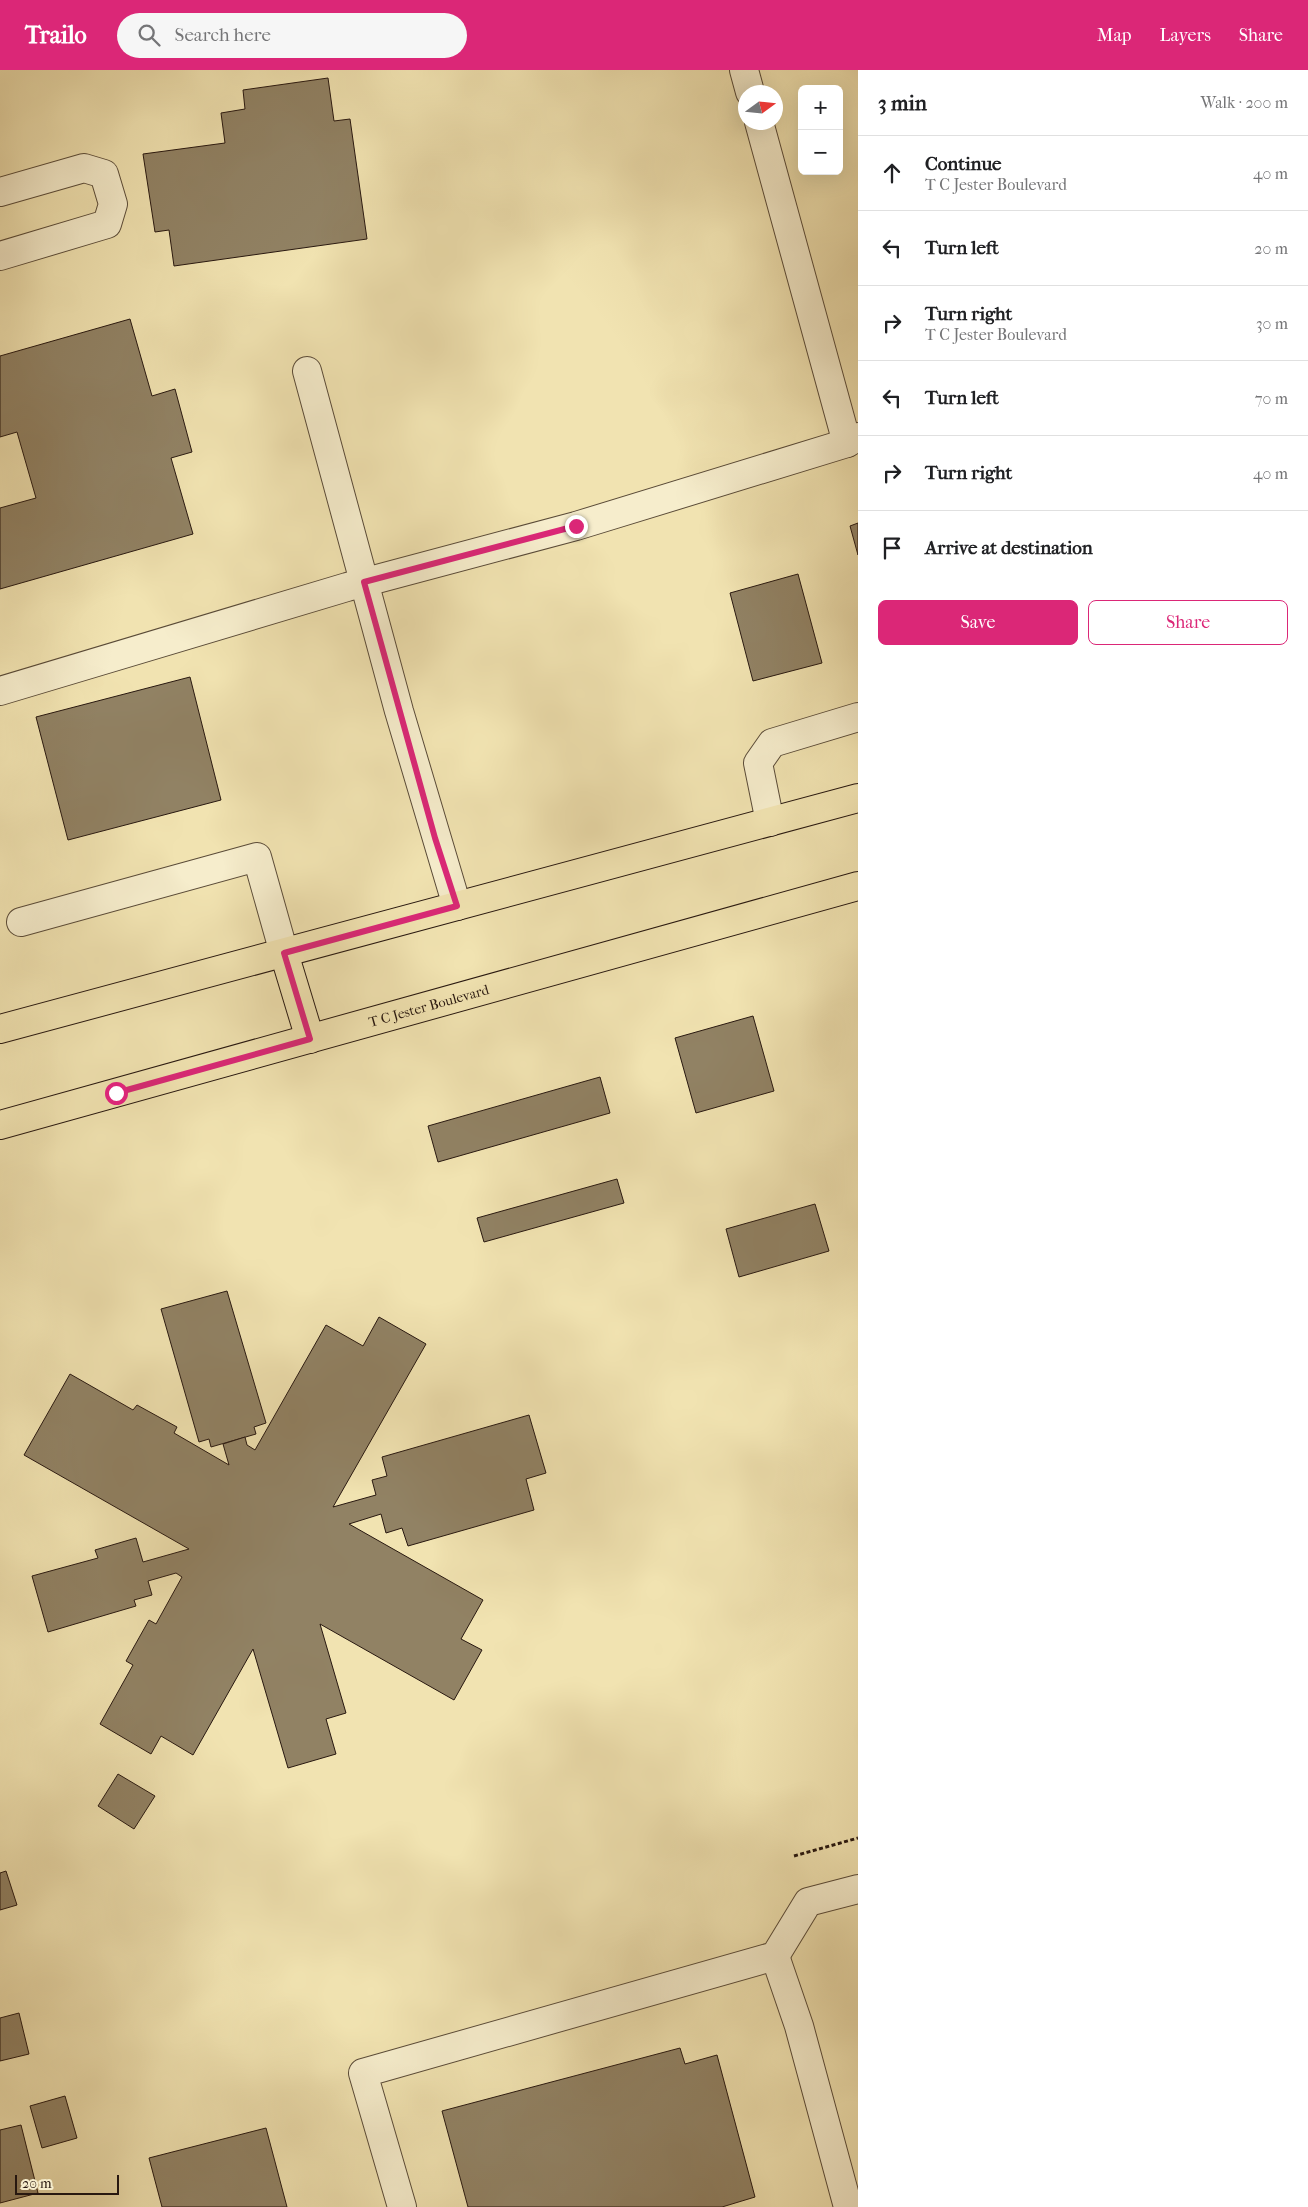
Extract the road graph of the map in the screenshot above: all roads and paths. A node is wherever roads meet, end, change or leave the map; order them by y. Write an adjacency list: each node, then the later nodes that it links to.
1 (744, 70): 2 (lane)
2 (748, 85)
3 (761, 130): 7 (lane)
4 (0, 192): 5 (lane)
5 (0, 256)
6 (306, 371): 8 (lane)
7 (852, 440): 8 (lane)
8 (364, 582): 9 (lane); 14 (lane)
9 (0, 691)
10 (858, 716): 12 (lane)
11 (858, 798): 12 (main road)
12 (770, 822): 14 (main road)
13 (858, 886): 18 (main road, T C Jester Boulevard)
14 (457, 906): 16 (main road)
15 (21, 922): 16 (lane)
16 (284, 953): 17 (main road); 18 (main road)
17 (0, 1029)
18 (310, 1039): 19 (main road, T C Jester Boulevard)
19 (0, 1125)
20 (858, 1838): 21 (path)
21 (794, 1856)
22 (858, 1889): 23 (lane)
23 (775, 1956): 24 (lane); 25 (lane)
24 (402, 2207)
25 (848, 2207)

